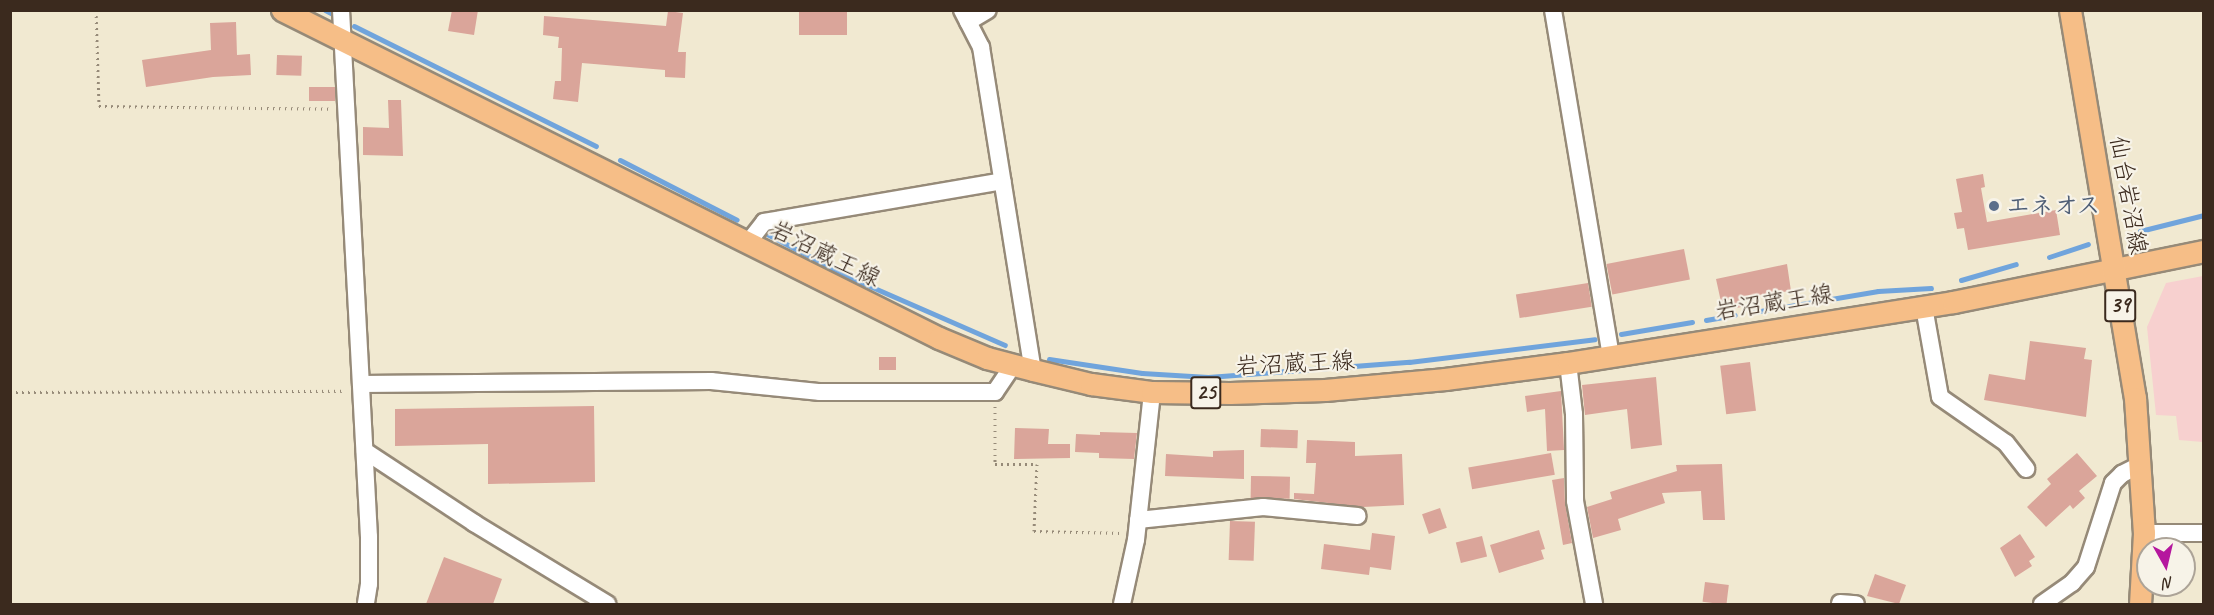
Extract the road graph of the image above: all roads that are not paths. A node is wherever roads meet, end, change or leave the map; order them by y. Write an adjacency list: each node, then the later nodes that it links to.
1 (282, 10): 7 (main road, 岩沼蔵王線 / 25)
2 (341, 10): 7 (street)
3 (988, 10): 6 (street)
4 (1553, 10): 13 (street)
5 (2070, 10): 11 (main road, 仙台岩沼線 / 39)
6 (965, 16): 8 (street)
7 (341, 40): 9 (main road, 岩沼蔵王線 / 25); 16 (street)
8 (1003, 181): 9 (street); 15 (street)
9 (747, 244): 15 (main road, 岩沼蔵王線 / 25)
10 (2204, 251): 11 (main road, 岩沼蔵王線 / 25)
11 (2114, 269): 12 (main road, 岩沼蔵王線 / 25); 19 (main road, 仙台岩沼線 / 39)
12 (1924, 306): 13 (main road, 岩沼蔵王線 / 25); 20 (street)
13 (1611, 356): 14 (main road, 岩沼蔵王線 / 25)
14 (1568, 363): 17 (main road, 岩沼蔵王線 / 25); 28 (street)
15 (1023, 368): 16 (street); 17 (main road, 岩沼蔵王線 / 25)
16 (362, 388): 18 (street)
17 (1152, 392): 22 (street)
18 (365, 451): 25 (street); 26 (street)
19 (2140, 465): 23 (main road, 仙台岩沼線 / 39); 29 (street)
20 (2026, 469)
21 (1358, 516): 22 (street)
22 (1138, 527): 27 (street)
23 (2144, 533): 24 (street); 30 (main road, 仙台岩沼線 / 39)
24 (2204, 533)
25 (366, 604)
26 (607, 604)
27 (1122, 604)
28 (1594, 604)
29 (2042, 604)
30 (2140, 604)

